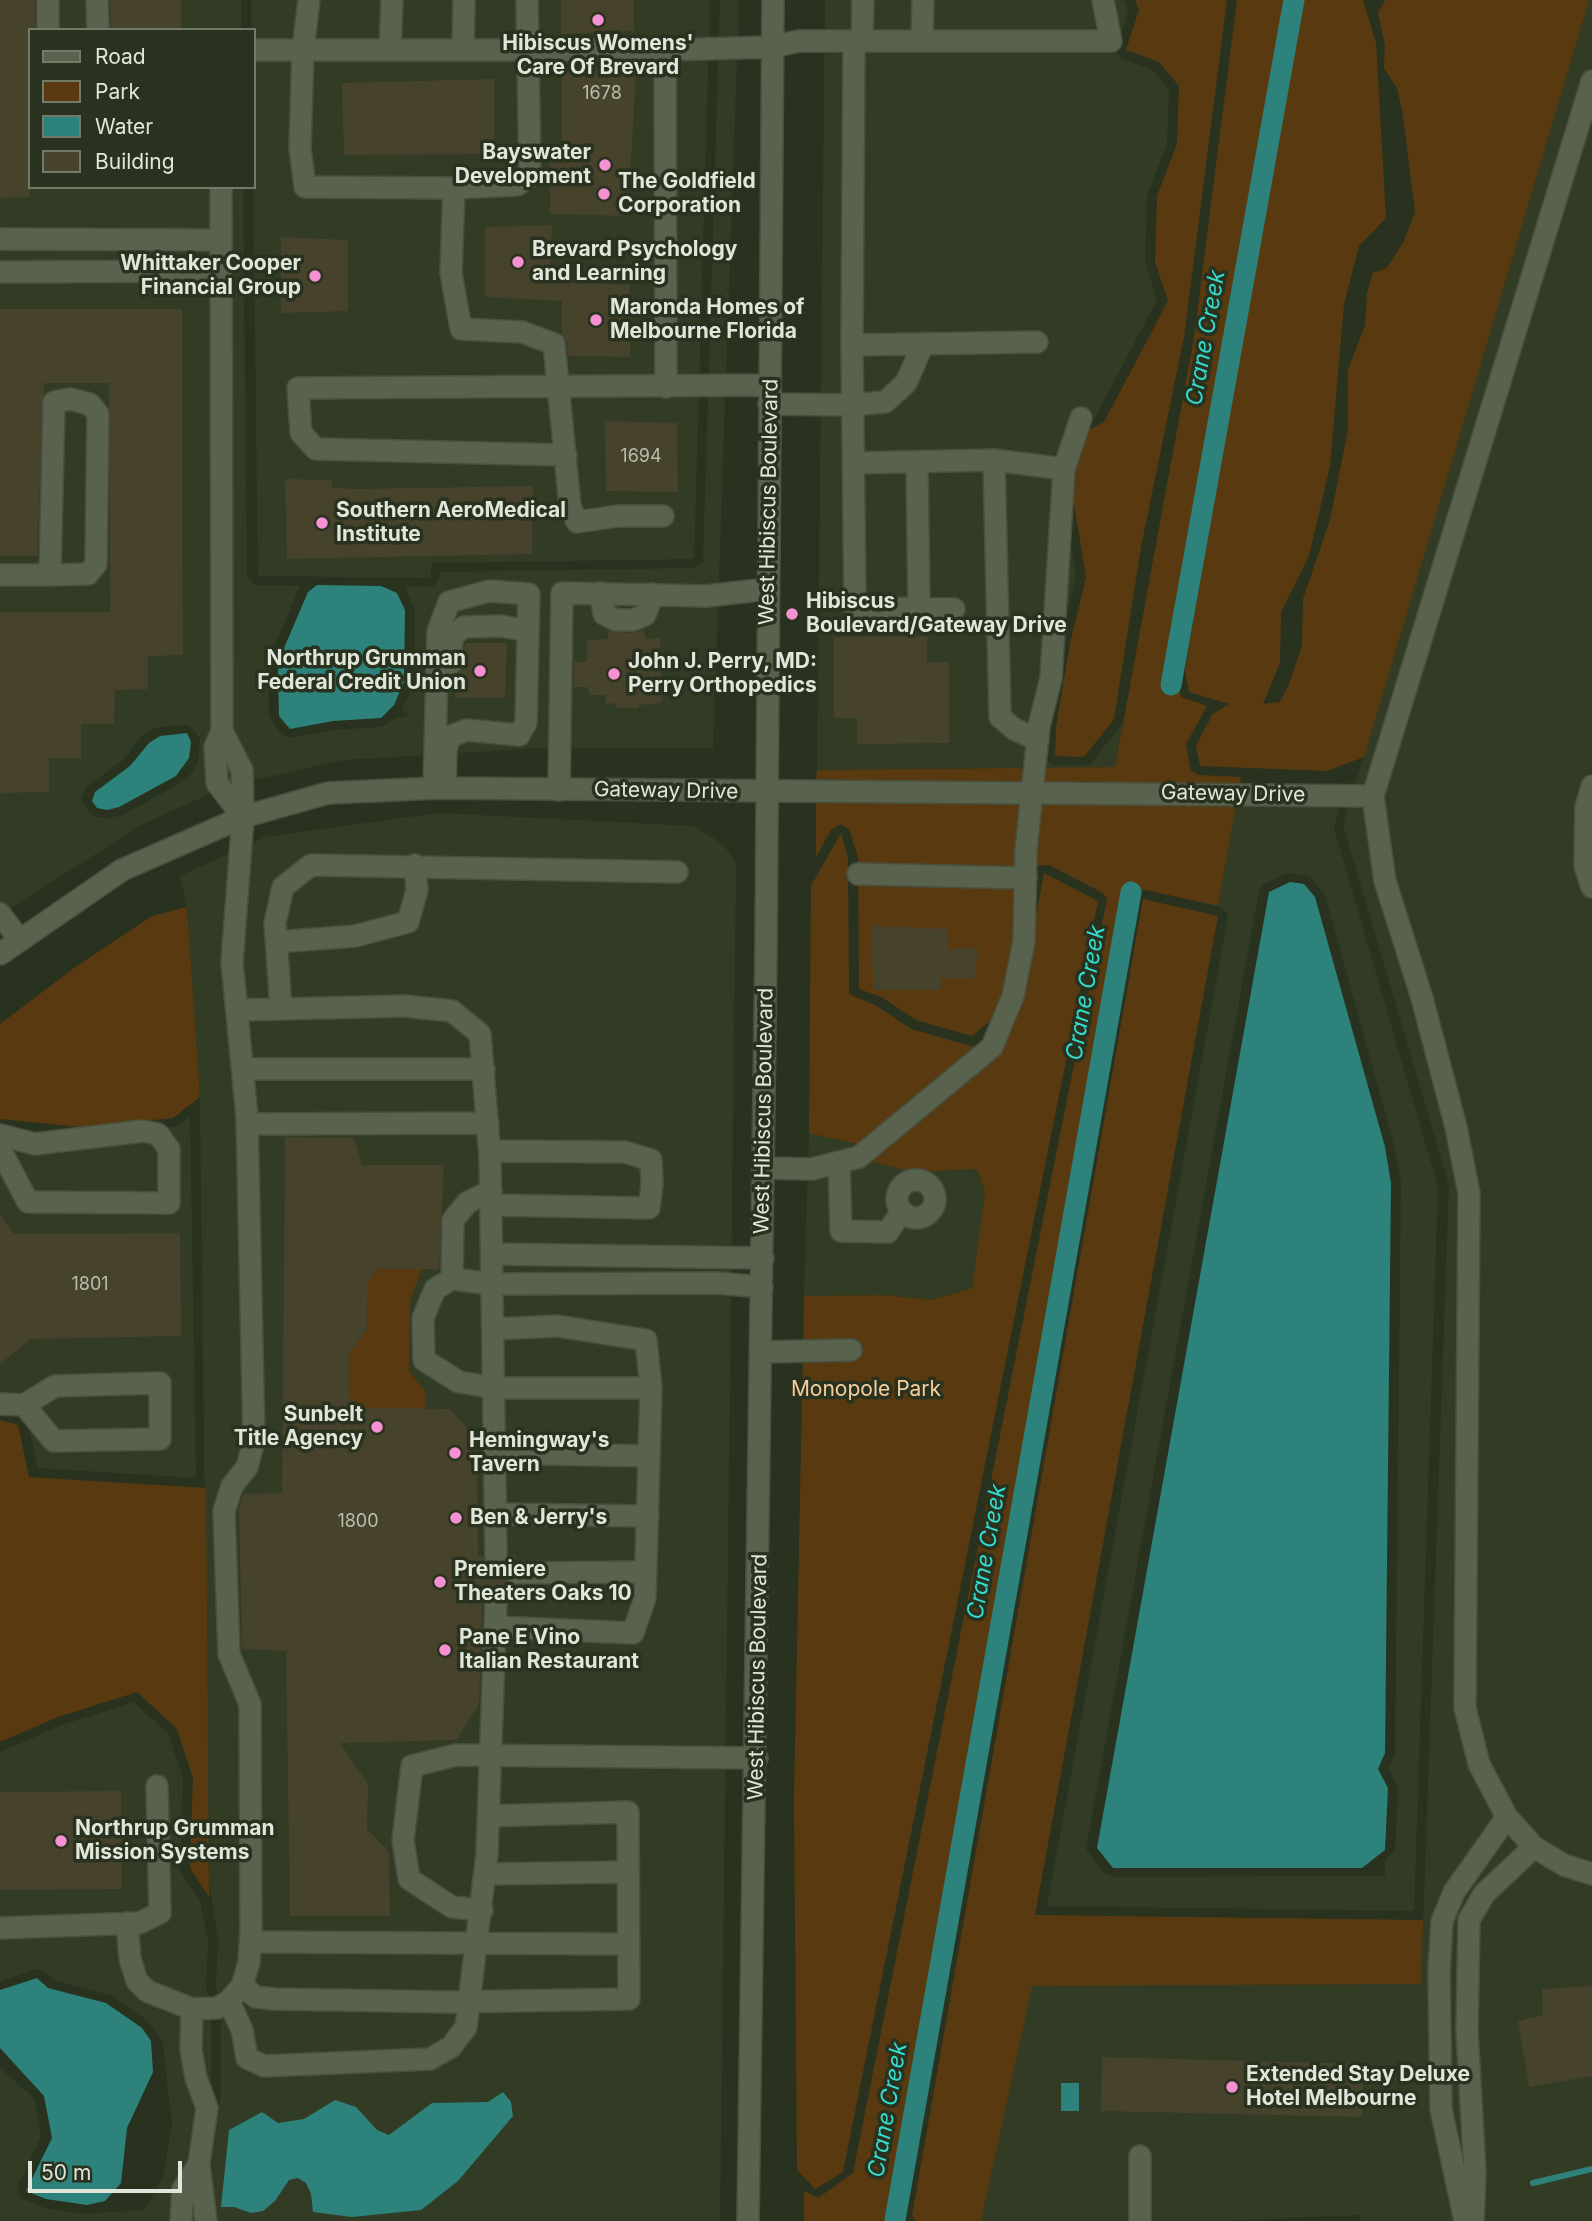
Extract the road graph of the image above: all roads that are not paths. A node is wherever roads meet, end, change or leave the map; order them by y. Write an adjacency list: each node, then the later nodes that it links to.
1 (48, 0): 11 (street)
2 (97, 0): 12 (street)
3 (309, 0): 17 (street)
4 (392, 0): 18 (street)
5 (464, 0): 19 (street)
6 (527, 0): 20 (street)
7 (773, 0): 15 (street, West Hibiscus Boulevard)
8 (863, 0): 13 (street)
9 (923, 0): 14 (street)
10 (1103, 0): 14 (street)
11 (48, 28)
12 (98, 28)
13 (858, 41): 14 (street); 15 (street); 31 (street)
14 (922, 41)
15 (772, 47): 21 (street); 34 (street, West Hibiscus Boulevard)
16 (256, 50): 17 (street)
17 (303, 50): 18 (street); 23 (street)
18 (390, 50): 19 (street)
19 (463, 50): 20 (street)
20 (527, 50): 21 (street); 23 (street)
21 (665, 50): 32 (street)
22 (1592, 81): 56 (street)
23 (454, 188): 33 (street)
24 (221, 189): 26 (street)
25 (0, 239): 26 (street)
26 (221, 240): 27 (street)
27 (221, 271): 28 (street); 57 (street)
28 (0, 272)
29 (1037, 342): 30 (street)
30 (923, 344): 31 (street); 35 (street)
31 (852, 345): 35 (street)
32 (666, 387): 33 (street); 34 (street)
33 (558, 388): 37 (street); 37 (street)
34 (770, 394): 35 (street); 45 (street, West Hibiscus Boulevard)
35 (852, 405): 40 (street)
36 (1081, 418): 41 (street)
37 (566, 455): 42 (street)
38 (994, 460): 39 (street); 41 (street); 50 (street)
39 (917, 461): 40 (street); 46 (street)
40 (853, 463): 46 (street)
41 (1064, 469): 50 (street)
42 (663, 516)
43 (0, 575): 44 (street)
44 (50, 575): 44 (street)
45 (768, 589): 53 (street); 54 (street, West Hibiscus Boulevard)
46 (919, 609): 47 (street)
47 (954, 609)
48 (528, 631): 49 (street); 49 (street); 52 (street)
49 (438, 722): 52 (street)
50 (1038, 740): 55 (street)
51 (1592, 786): 62 (street)
52 (440, 788): 53 (street, Gateway Drive); 57 (street, Gateway Drive)
53 (559, 790): 54 (street, Gateway Drive)
54 (766, 792): 55 (street, Gateway Drive); 77 (street, West Hibiscus Boulevard)
55 (1034, 793): 56 (street, Gateway Drive); 61 (street)
56 (1373, 796): 105 (street)
57 (243, 817): 64 (street, Gateway Drive); 68 (street)
58 (415, 865): 59 (street); 65 (street); 65 (street)
59 (677, 872)
60 (858, 874): 61 (street)
61 (1026, 878): 76 (street)
62 (1592, 887)
63 (0, 914): 64 (street)
64 (19, 939): 66 (street, Gateway Drive)
65 (277, 942): 67 (street)
66 (0, 954)
67 (281, 1009): 68 (street); 70 (street)
68 (237, 1010): 69 (street)
69 (243, 1069): 70 (street); 72 (street)
70 (484, 1069): 71 (street)
71 (488, 1123): 72 (street); 75 (street)
72 (248, 1125): 113 (street)
73 (0, 1135): 74 (street)
74 (0, 1149)
75 (489, 1151): 78 (street); 78 (street)
76 (839, 1163): 77 (street); 79 (street)
77 (764, 1168): 81 (street, West Hibiscus Boulevard)
78 (491, 1198): 80 (street); 82 (street)
79 (902, 1211)
80 (492, 1254): 81 (street); 83 (street)
81 (763, 1258): 84 (street, West Hibiscus Boulevard)
82 (453, 1279): 83 (street); 88 (street)
83 (493, 1284): 84 (street); 85 (street)
84 (762, 1287): 87 (street, West Hibiscus Boulevard)
85 (494, 1329): 88 (street); 89 (street)
86 (851, 1350): 87 (street)
87 (762, 1352): 102 (street, West Hibiscus Boulevard)
88 (495, 1388): 89 (street); 92 (street)
89 (651, 1388): 93 (street)
90 (0, 1404): 91 (street)
91 (24, 1405): 91 (street)
92 (495, 1453): 93 (street); 94 (street)
93 (649, 1456): 95 (street)
94 (496, 1514): 95 (street); 96 (street)
95 (648, 1516): 97 (street)
96 (496, 1556)
97 (646, 1572): 98 (street); 100 (street)
98 (516, 1573)
99 (496, 1600): 100 (street)
100 (496, 1627): 101 (street)
101 (492, 1757): 102 (street); 104 (street); 110 (street)
102 (757, 1758): 123 (street, West Hibiscus Boulevard)
103 (157, 1786): 111 (street)
104 (488, 1816): 107 (street); 108 (street)
105 (1507, 1817): 106 (street); 125 (street)
106 (1534, 1847): 109 (street); 126 (street)
107 (628, 1872): 108 (street); 115 (street)
108 (485, 1874): 110 (street)
109 (1592, 1874)
110 (482, 1910): 114 (street)
111 (127, 1923): 112 (street); 118 (street)
112 (0, 1928)
113 (251, 1942): 114 (street); 116 (street)
114 (478, 1942): 115 (street); 117 (street)
115 (629, 1944): 117 (street)
116 (235, 1993): 117 (street); 117 (street); 118 (street)
117 (470, 2002)
118 (192, 2009): 120 (street)
119 (1140, 2156): 124 (street)
120 (200, 2164): 121 (street); 122 (street)
121 (181, 2221)
122 (206, 2221)
123 (748, 2221)
124 (1140, 2221)
125 (1465, 2221)
126 (1473, 2221)

